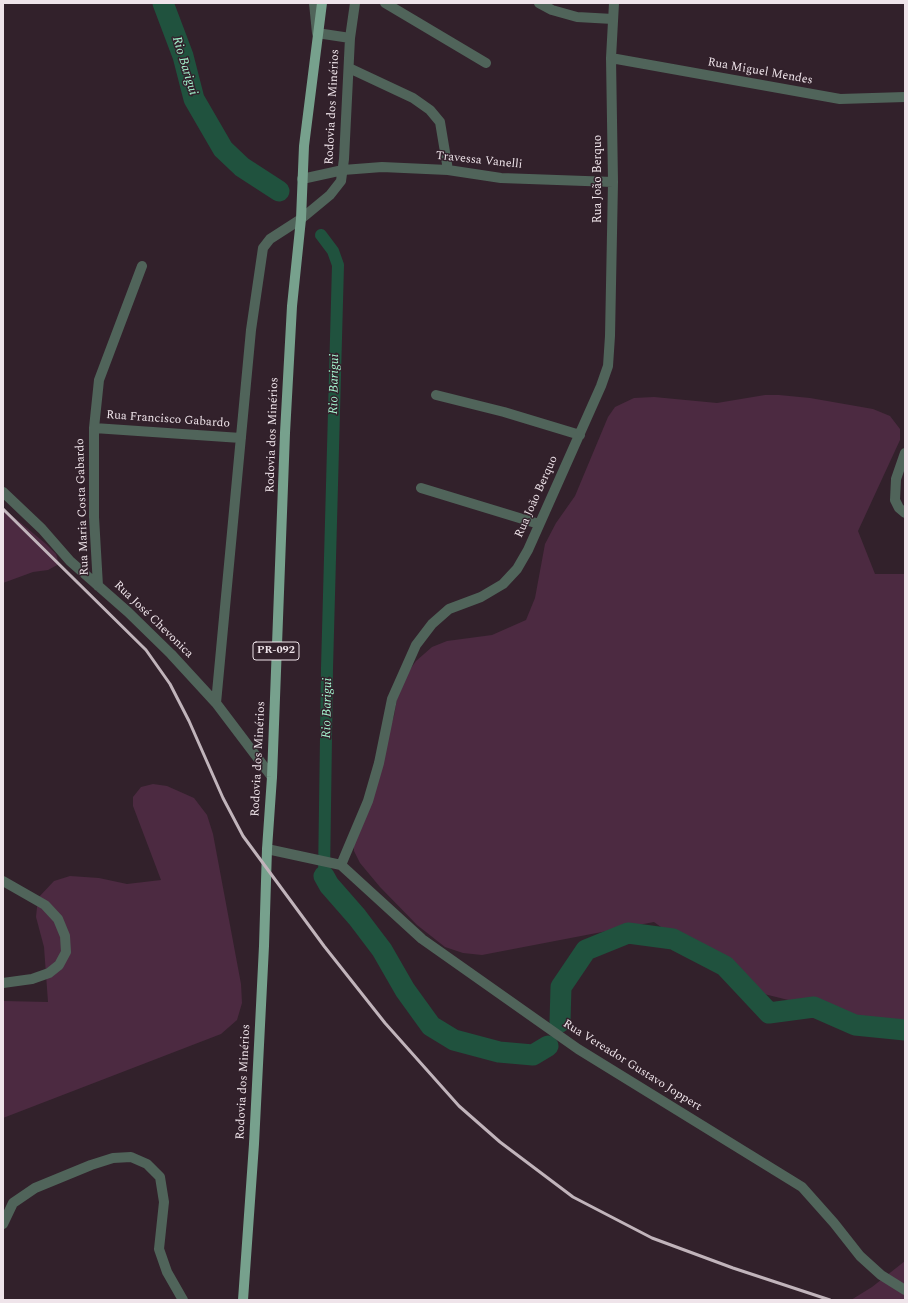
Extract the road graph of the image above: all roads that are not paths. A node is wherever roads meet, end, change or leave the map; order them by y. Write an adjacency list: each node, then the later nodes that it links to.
1 (314, 3): 8 (street)
2 (322, 3): 8 (main road, Rodovia dos Minérios / PR-092)
3 (355, 3): 9 (street, Rodovia dos Minérios)
4 (385, 3): 11 (street)
5 (539, 3): 7 (street)
6 (614, 3): 7 (street, Rua João Berquo)
7 (613, 19): 10 (street, Rua João Berquo)
8 (317, 33): 9 (street); 16 (main road, Rodovia dos Minérios / PR-092)
9 (350, 38): 12 (street, Rodovia dos Minérios)
10 (612, 58): 13 (street, Rua Miguel Mendes); 17 (street, Rua João Berquo)
11 (486, 63)
12 (349, 68): 14 (street, Rodovia dos Minérios); 15 (street)
13 (905, 97)
14 (343, 170): 15 (street, Travessa Vanelli); 16 (street, Travessa Vanelli); 18 (street, Rodovia dos Minérios)
15 (448, 170): 17 (street, Travessa Vanelli)
16 (302, 179): 18 (main road, Rodovia dos Minérios / PR-092)
17 (613, 182): 22 (street, Rua João Berquo)
18 (301, 219): 23 (street); 31 (main road, Rodovia dos Minérios / PR-092)
19 (142, 266): 21 (street, Rua Maria Costa Gabardo)
20 (436, 395): 22 (street)
21 (94, 428): 23 (street, Rua Francisco Gabardo); 29 (street, Rua Maria Costa Gabardo)
22 (580, 434): 28 (street, Rua João Berquo)
23 (241, 438): 30 (street)
24 (905, 453): 27 (street)
25 (421, 488): 28 (street)
26 (3, 492): 29 (street, Rua José Chevonica)
27 (905, 513)
28 (539, 524): 33 (street, Rua João Berquo)
29 (98, 586): 30 (street, Rua José Chevonica)
30 (216, 703): 31 (street, Rua José Chevonica)
31 (272, 777): 32 (main road, Rodovia dos Minérios / PR-092)
32 (267, 849): 33 (street); 39 (main road, Rodovia dos Minérios / PR-092)
33 (341, 865): 37 (street, Rua Vereador Gustavo Joppert)
34 (3, 881): 35 (street)
35 (3, 983)
36 (3, 1224): 38 (street)
37 (905, 1290)
38 (183, 1300)
39 (243, 1300)

